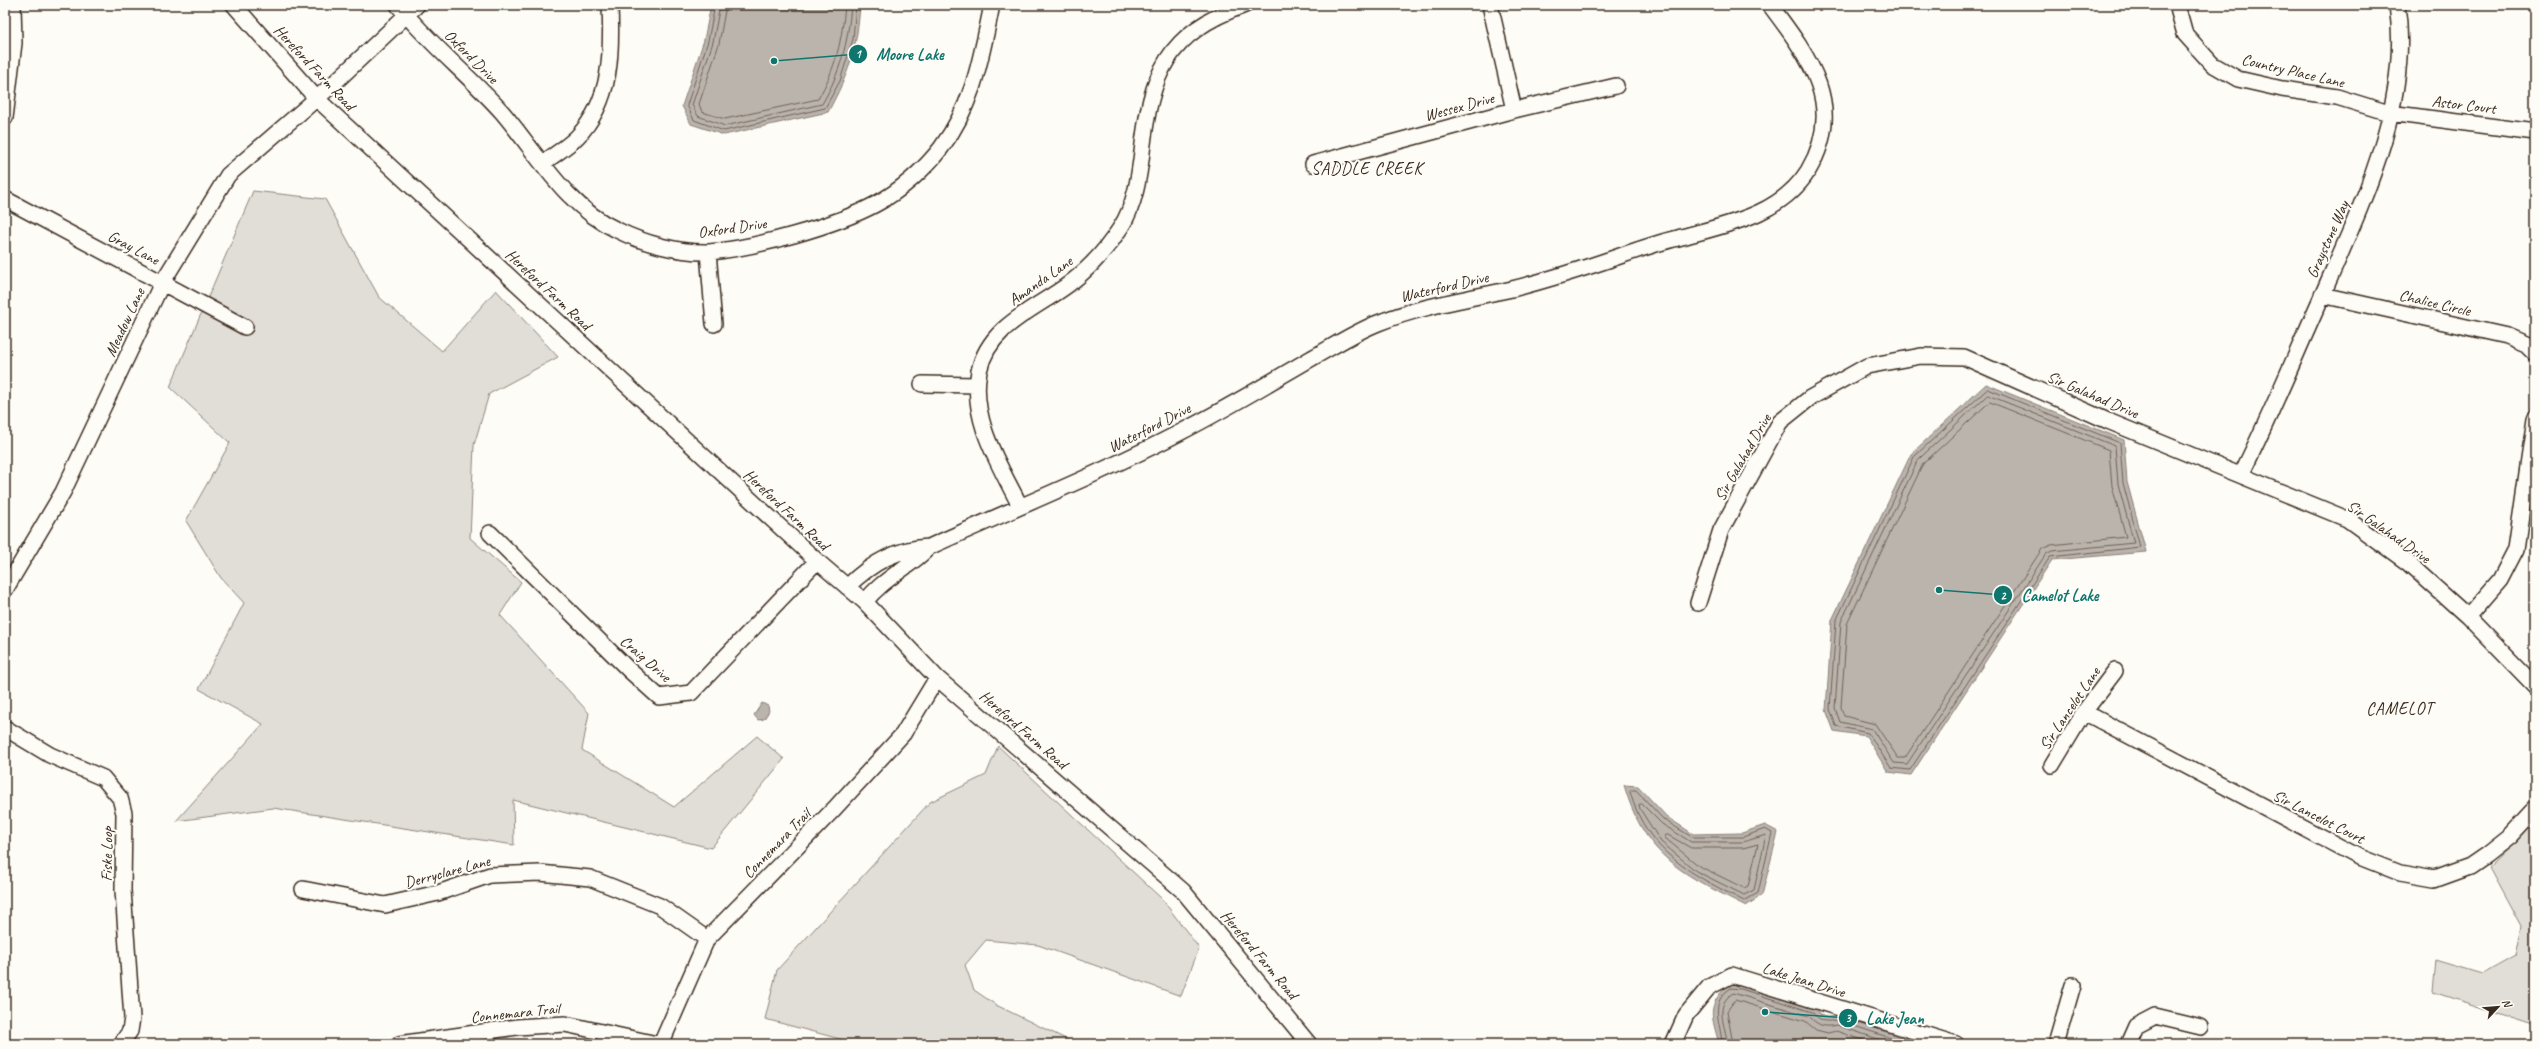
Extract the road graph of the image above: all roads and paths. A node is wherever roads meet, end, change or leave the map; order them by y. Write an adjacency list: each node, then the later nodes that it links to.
1 (13, 5): 15 (street)
2 (234, 5): 12 (street, Hereford Farm Road)
3 (610, 5): 17 (street)
4 (992, 5): 20 (street, Oxford Drive)
5 (1245, 5): 27 (street, Amanda Lane)
6 (1490, 5): 13 (street)
7 (1770, 5): 30 (street, Waterford Drive)
8 (2177, 5): 14 (street, Country Place Lane)
9 (2396, 5): 14 (street, Graystone Way)
10 (408, 8): 12 (street, Meadow Lane); 17 (street, Oxford Drive)
11 (1616, 86): 13 (street, Wessex Drive)
12 (316, 98): 21 (street, Meadow Lane); 34 (street, Hereford Farm Road)
13 (1514, 110): 18 (street, Wessex Drive)
14 (2389, 113): 16 (street, Astor Court); 22 (street, Graystone Way)
15 (5, 118)
16 (2535, 132)
17 (543, 163): 20 (street, Oxford Drive)
18 (1313, 164)
19 (5, 199): 21 (street, Gray Lane)
20 (708, 252): 23 (street)
21 (162, 283): 24 (street, Gray Lane); 37 (street, Meadow Lane)
22 (2322, 295): 25 (street, Chalice Circle); 29 (street, Graystone Way)
23 (714, 324)
24 (245, 327)
25 (2535, 353)
26 (922, 384): 27 (street)
27 (977, 385): 30 (street, Amanda Lane)
28 (2535, 418): 40 (street)
29 (2241, 475): 39 (street, Sir Galahad Drive); 40 (street, Sir Galahad Drive)
30 (1020, 506): 32 (street, Waterford Drive)
31 (490, 533): 34 (street, Craig Drive)
32 (929, 547): 33 (street, Waterford Drive); 35 (street, Waterford Drive)
33 (895, 554): 35 (street); 36 (street, Waterford Drive)
34 (817, 561): 36 (street, Hereford Farm Road)
35 (903, 568): 38 (street, Waterford Drive)
36 (847, 587): 38 (street, Hereford Farm Road)
37 (5, 590)
38 (864, 602): 42 (street, Hereford Farm Road)
39 (1698, 603)
40 (2468, 616): 43 (street, Sir Galahad Drive)
41 (2115, 671): 44 (street, Sir Lancelot Lane)
42 (937, 678): 49 (street, Connemara Trail); 56 (street, Hereford Farm Road)
43 (2535, 686)
44 (2084, 712): 46 (street, Sir Lancelot Lane); 47 (street, Sir Lancelot Court)
45 (5, 728): 52 (street, Fiske Loop)
46 (2052, 765)
47 (2535, 810)
48 (303, 889): 49 (street, Derryclare Lane)
49 (707, 939): 55 (street, Connemara Trail)
50 (2073, 985): 59 (street)
51 (2201, 1027): 60 (street)
52 (121, 1044)
53 (399, 1044): 54 (street, Connemara Trail)
54 (657, 1044)
55 (661, 1044)
56 (1310, 1044)
57 (1673, 1044): 58 (street, Lake Jean Drive)
58 (1956, 1044)
59 (2056, 1044)
60 (2128, 1044)

